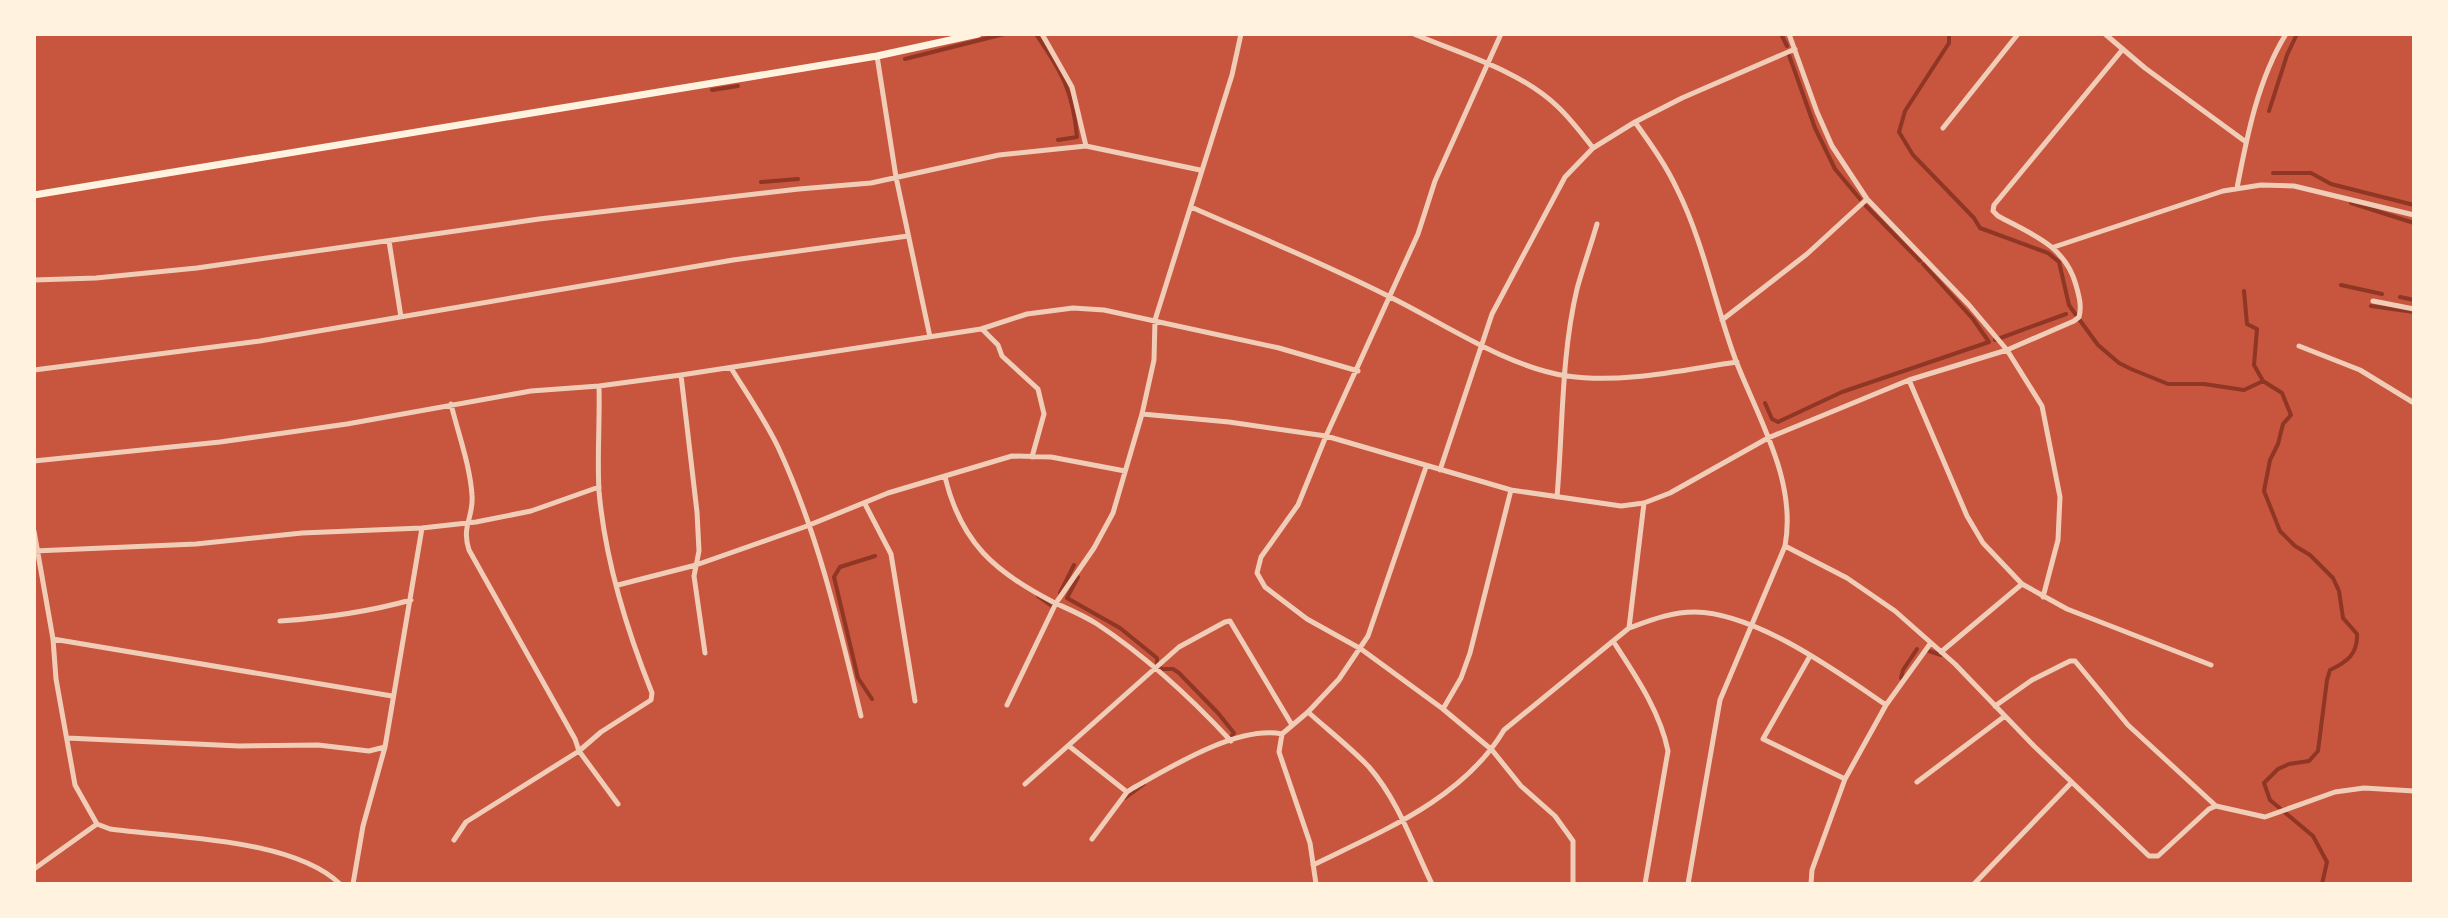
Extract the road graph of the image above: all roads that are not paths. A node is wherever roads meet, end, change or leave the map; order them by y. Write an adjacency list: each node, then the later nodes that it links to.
1 (978, 34): 12 (main road)
2 (1042, 34): 17 (street)
3 (1241, 34): 19 (street)
4 (1414, 34): 13 (street)
5 (1501, 34): 13 (street)
6 (1789, 34): 10 (street)
7 (2018, 34): 15 (street)
8 (2105, 34): 11 (street)
9 (2286, 34): 16 (street)
10 (1795, 49): 14 (street); 23 (street)
11 (2123, 49): 16 (street); 29 (street)
12 (877, 56): 20 (street); 22 (main road)
13 (1489, 65): 18 (street); 31 (street)
14 (1635, 122): 18 (street); 36 (street)
15 (1943, 128)
16 (2246, 142): 21 (street)
17 (1086, 146): 19 (street); 20 (street)
18 (1593, 148): 39 (street)
19 (1200, 170): 24 (street)
20 (896, 177): 27 (street); 28 (street)
21 (2237, 188): 25 (street); 29 (street)
22 (34, 195)
23 (1867, 199): 36 (street); 41 (street)
24 (1191, 207): 31 (street); 35 (street)
25 (2414, 215)
26 (1597, 224): 47 (street)
27 (908, 236): 34 (street); 38 (street)
28 (389, 241): 30 (street); 34 (street)
29 (2054, 247): 41 (street)
30 (34, 280)
31 (1390, 296): 39 (street); 45 (street)
32 (2373, 301): 33 (street)
33 (2414, 309)
34 (401, 317): 44 (street)
35 (1155, 320): 37 (street); 45 (street); 52 (street)
36 (1722, 320): 42 (street)
37 (981, 329): 38 (street); 55 (street)
38 (930, 337): 43 (street)
39 (1481, 346): 47 (street); 58 (street)
40 (2299, 346): 50 (street)
41 (2007, 350): 48 (street); 75 (street)
42 (1737, 362): 47 (street); 54 (street)
43 (731, 368): 46 (street); 67 (street)
44 (34, 370)
45 (1358, 371): 53 (street)
46 (681, 375): 49 (street); 72 (street)
47 (1565, 376): 63 (street)
48 (1909, 380): 54 (street); 73 (street)
49 (599, 386): 51 (street); 61 (street)
50 (2414, 403)
51 (451, 404): 56 (street); 66 (street)
52 (1142, 414): 53 (street); 59 (street)
53 (1326, 436): 57 (street); 84 (street)
54 (1768, 438): 64 (street); 70 (street)
55 (1032, 457): 59 (street); 60 (street)
56 (34, 461)
57 (1426, 467): 58 (street); 84 (street)
58 (1440, 470): 62 (street)
59 (1125, 471): 77 (street)
60 (945, 477): 65 (street); 77 (street)
61 (599, 487): 66 (street); 74 (street)
62 (1511, 490): 63 (street); 95 (street)
63 (1557, 497): 64 (street)
64 (1644, 503): 80 (street)
65 (865, 504): 67 (street); 91 (street)
66 (466, 523): 68 (street); 106 (street)
67 (807, 526): 72 (street); 97 (street)
68 (422, 528): 71 (street); 76 (street)
69 (34, 531): 71 (street)
70 (1785, 546): 79 (street); 83 (street)
71 (36, 551): 81 (street)
72 (696, 565): 74 (street); 86 (street)
73 (2022, 584): 75 (street); 85 (street)
74 (618, 585): 106 (street)
75 (2043, 597): 88 (street)
76 (411, 600): 78 (street); 90 (street)
77 (1056, 603): 89 (street); 92 (street)
78 (280, 621)
79 (1752, 626): 80 (street); 87 (street); 127 (street)
80 (1629, 628): 82 (street)
81 (53, 639): 90 (street); 101 (street)
82 (1613, 641): 105 (street); 126 (street)
83 (1930, 644): 85 (street); 93 (street)
84 (1361, 649): 95 (street); 96 (street)
85 (1941, 652): 94 (street)
86 (705, 653)
87 (1810, 656): 93 (street); 107 (street)
88 (2211, 665)
89 (1158, 666): 99 (street); 102 (street); 103 (street)
90 (392, 696): 104 (street)
91 (915, 701)
92 (1007, 705)
93 (1886, 705): 107 (street)
94 (1995, 706): 98 (street); 114 (street)
95 (1443, 709): 105 (street)
96 (1308, 712): 99 (street); 115 (street)
97 (861, 716)
98 (2005, 716): 108 (street); 109 (street)
99 (1292, 725): 100 (street)
100 (1282, 734): 102 (street); 119 (street)
101 (67, 738): 104 (street); 116 (street)
102 (1231, 741): 112 (street)
103 (1069, 746): 110 (street); 112 (street)
104 (385, 747): 122 (street)
105 (1492, 750): 115 (street); 125 (street)
106 (579, 751): 113 (street); 118 (street)
107 (1845, 779): 128 (street)
108 (1917, 782)
109 (2071, 783): 114 (street); 129 (street)
110 (1025, 784)
111 (2414, 791): 114 (street)
112 (1127, 792): 117 (street)
113 (618, 804)
114 (2216, 806)
115 (1402, 821): 119 (street); 124 (street)
116 (97, 824): 120 (street); 121 (street)
117 (1092, 839)
118 (454, 840)
119 (1313, 865): 123 (street)
120 (34, 869)
121 (340, 884)
122 (353, 884)
123 (1316, 884)
124 (1432, 884)
125 (1573, 884)
126 (1645, 884)
127 (1688, 884)
128 (1811, 884)
129 (1974, 884)

